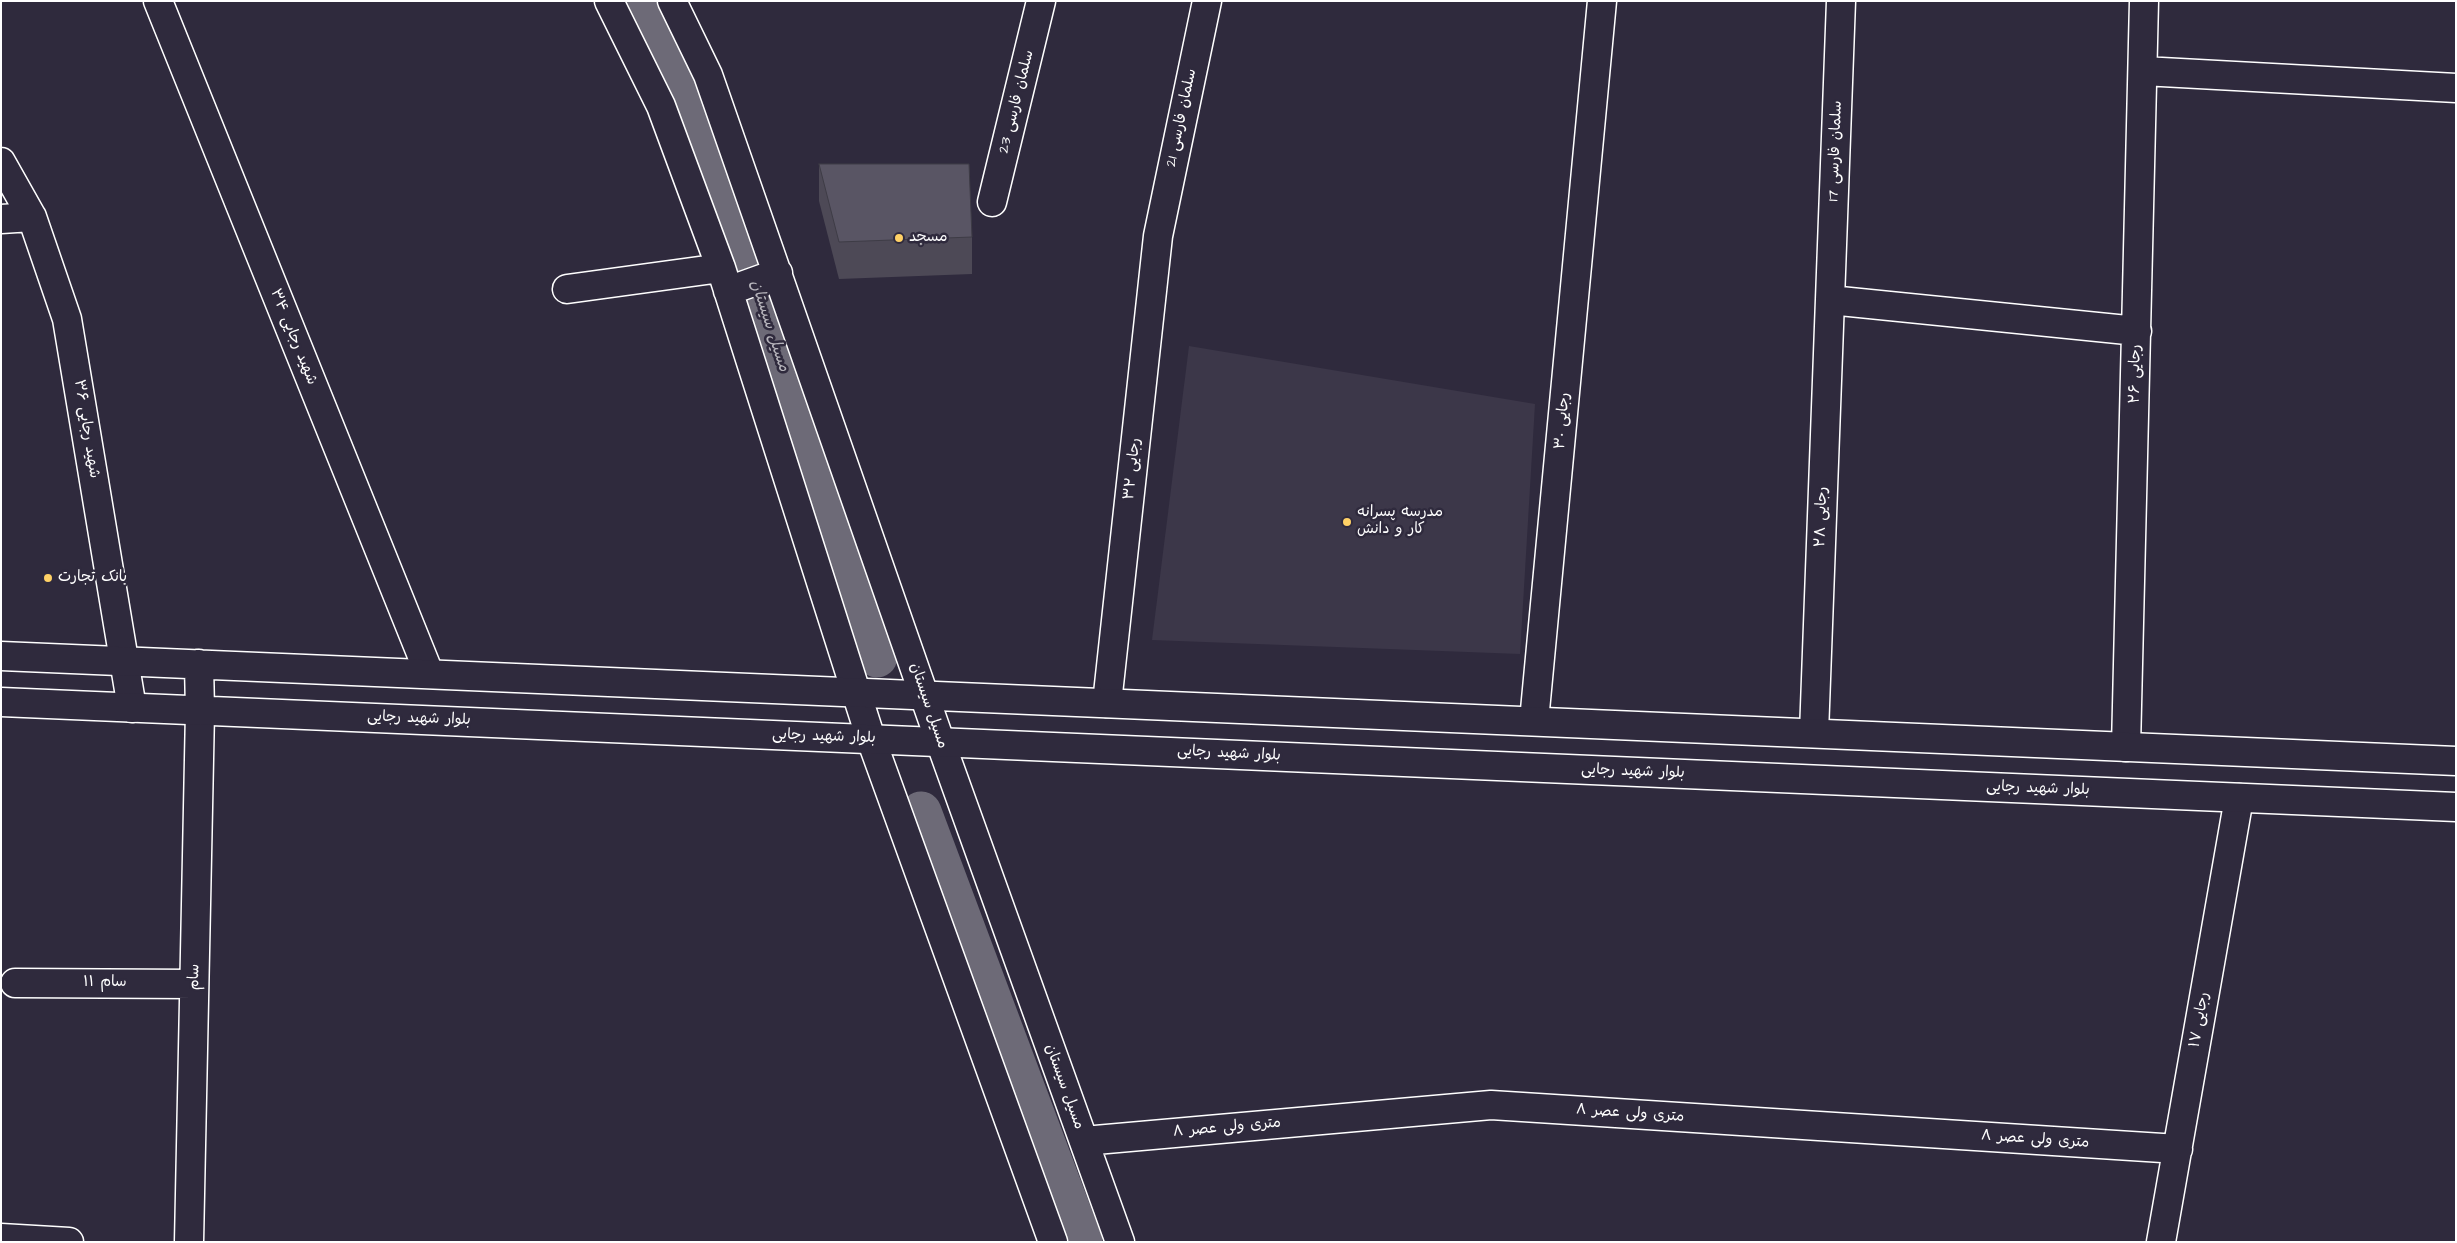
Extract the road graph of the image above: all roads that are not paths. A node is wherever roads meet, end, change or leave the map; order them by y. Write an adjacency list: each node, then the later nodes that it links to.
1 (158, 1): 24 (street, شهید رجایی ۳۴)
2 (609, 1): 17 (street)
3 (672, 1): 16 (street, مسیل سیستان)
4 (1041, 1): 12 (street, سلمان فارسی 23)
5 (1207, 1): 15 (street, سلمان فارسی 21)
6 (1602, 1): 31 (street, رجایی ۳۰)
7 (1841, 1): 19 (street, سلمان فارسی 17)
8 (2144, 1): 9 (street, رجایی ۲۶)
9 (2143, 71): 10 (street); 20 (street, رجایی ۲۶)
10 (2456, 88)
11 (1, 162): 13 (street, شهید رجایی ۳۶)
12 (992, 202)
13 (32, 217): 14 (street); 22 (street, شهید رجایی ۳۶)
14 (1, 219)
15 (1158, 236): 28 (street, رجایی ۳۲)
16 (778, 273): 17 (street); 26 (street, مسیل سیستان)
17 (724, 280): 18 (street); 25 (street)
18 (567, 289)
19 (1830, 300): 20 (street); 32 (street, رجایی ۲۸)
20 (2137, 331): 35 (street, رجایی ۲۶)
21 (1, 656): 22 (street)
22 (125, 662): 23 (street); 29 (street, شهید رجایی ۳۶)
23 (198, 664): 24 (street); 30 (street, سام)
24 (429, 673): 25 (street)
25 (856, 692): 26 (street); 33 (street)
26 (924, 695): 28 (street); 34 (street, مسیل سیستان)
27 (1, 702): 29 (street, بلوار شهید رجایی)
28 (1107, 703): 31 (street)
29 (132, 708): 30 (street, بلوار شهید رجایی)
30 (200, 711): 33 (street, بلوار شهید رجایی); 40 (street, سام)
31 (1534, 721): 32 (street)
32 (1814, 733): 35 (street)
33 (871, 739): 34 (street, بلوار شهید رجایی); 46 (street)
34 (940, 742): 37 (street, بلوار شهید رجایی); 41 (street, مسیل سیستان)
35 (2126, 747): 36 (street)
36 (2456, 761)
37 (2239, 798): 38 (street, بلوار شهید رجایی); 42 (street, رجایی ۱۷)
38 (2456, 807)
39 (15, 983): 40 (street, سام ۱۱)
40 (194, 984): 45 (street, سام)
41 (1084, 1141): 42 (street, ۸ متری ولی عصر); 47 (street, مسیل سیستان)
42 (2178, 1149): 48 (street, رجایی ۱۷)
43 (1, 1238): 44 (street)
44 (69, 1242)
45 (189, 1242)
46 (1053, 1242)
47 (1120, 1242)
48 (2161, 1242)

